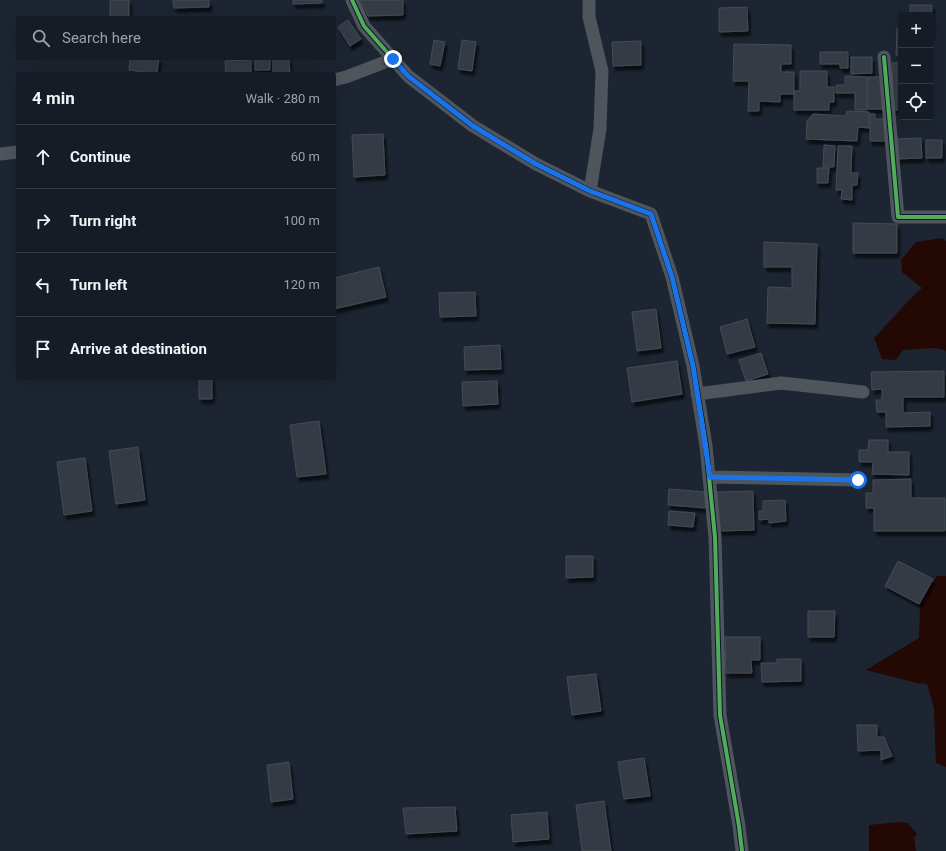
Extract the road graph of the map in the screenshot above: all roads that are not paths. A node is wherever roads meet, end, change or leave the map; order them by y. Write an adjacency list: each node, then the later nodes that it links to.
1 (352, 0): 4 (street)
2 (589, 0): 8 (street)
3 (884, 57): 9 (street)
4 (393, 59): 5 (street); 8 (street)
5 (336, 80)
6 (16, 152): 7 (street)
7 (0, 154)
8 (590, 191): 11 (street)
9 (946, 217)
10 (863, 392): 11 (street)
11 (697, 394): 12 (street)
12 (710, 477): 13 (street); 14 (street)
13 (858, 480)
14 (742, 851)

